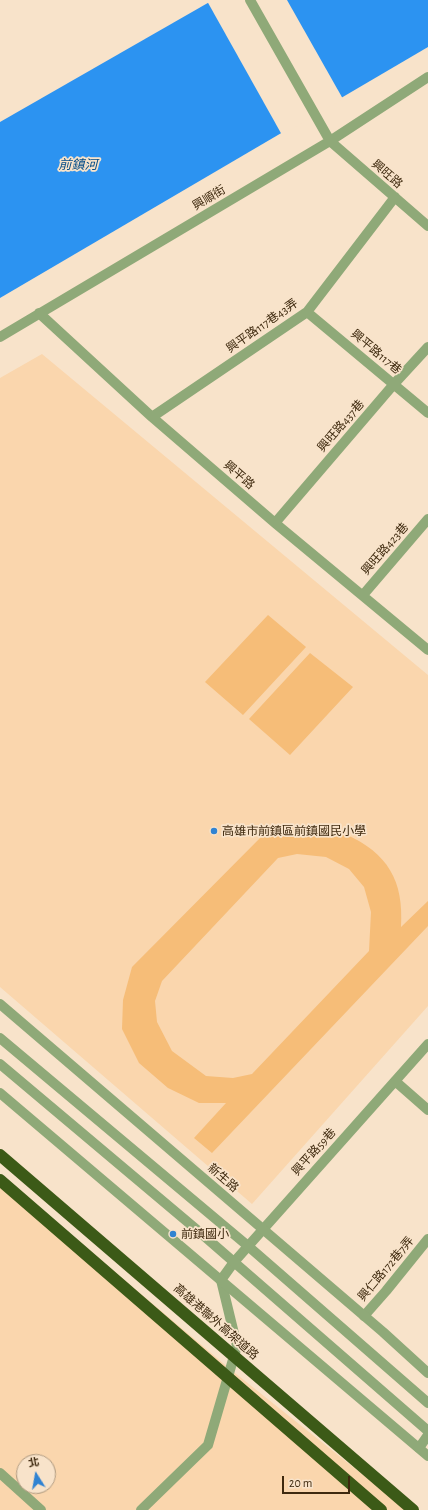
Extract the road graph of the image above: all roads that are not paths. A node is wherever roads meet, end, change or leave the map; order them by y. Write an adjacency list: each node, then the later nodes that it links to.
1 (250, 0): 3 (street, 興旺路)
2 (428, 77): 3 (street, 興順街)
3 (330, 141): 4 (street, 興旺路); 7 (street, 興順街)
4 (395, 197): 5 (street, 興旺路); 6 (street, 興平路117巷43弄)
5 (428, 226)
6 (307, 312): 10 (street, 興平路117巷); 12 (street, 興平路117巷43弄)
7 (39, 313): 8 (street, 興順街); 12 (street, 興平路)
8 (0, 337)
9 (428, 347): 10 (street, 興旺路437巷)
10 (394, 384): 11 (street, 興平路117巷); 14 (street, 興旺路437巷)
11 (428, 413)
12 (152, 417): 14 (street, 興平路)
13 (428, 519): 15 (street, 興旺路423巷)
14 (275, 523): 15 (street, 興平路)
15 (363, 595): 16 (street, 興平路)
16 (428, 650)
17 (0, 1004): 26 (street, 新生路)
18 (0, 1038): 28 (street)
19 (428, 1044): 21 (street, 興平路59巷)
20 (0, 1064): 29 (street)
21 (395, 1081): 23 (street); 26 (street, 興平路59巷)
22 (0, 1093): 30 (street)
23 (428, 1110)
24 (0, 1155): 42 (highway, 高雄港聯外高架道路)
25 (0, 1180): 41 (highway)
26 (263, 1230): 28 (street, 興平路59巷); 31 (street, 新生路)
27 (428, 1239): 31 (street, 興仁路172巷7弄)
28 (248, 1246): 29 (street, 興平路59巷); 33 (street)
29 (234, 1262): 30 (street, 興平路59巷); 34 (street)
30 (221, 1280): 36 (street); 40 (street)
31 (364, 1316): 32 (street, 新生路)
32 (428, 1373)
33 (428, 1403)
34 (428, 1431)
35 (428, 1435): 36 (street)
36 (419, 1448): 37 (street)
37 (428, 1456)
38 (0, 1473): 39 (street)
39 (41, 1510)
40 (141, 1510)
41 (381, 1510)
42 (413, 1510)

